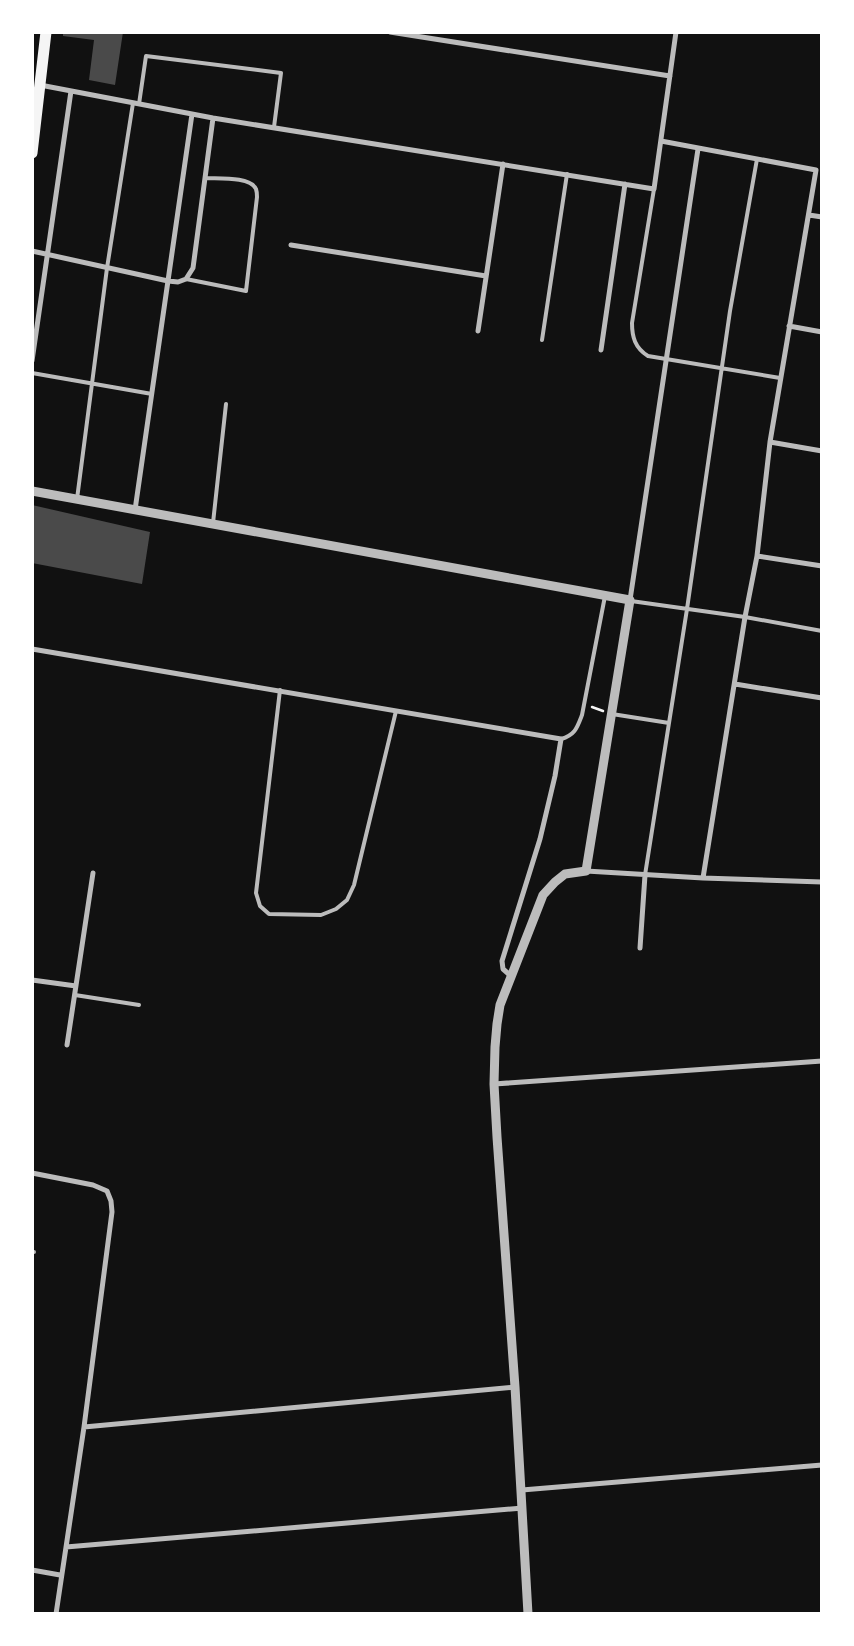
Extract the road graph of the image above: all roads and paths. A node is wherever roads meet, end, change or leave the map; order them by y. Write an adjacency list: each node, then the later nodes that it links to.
1 (46, 32): 5 (highway)
2 (390, 32): 4 (street)
3 (676, 32): 4 (street)
4 (670, 76): 11 (street)
5 (40, 85): 6 (street); 13 (highway)
6 (71, 91): 7 (street); 24 (street)
7 (136, 103): 8 (street); 10 (lane); 25 (lane)
8 (192, 114): 9 (street); 28 (street)
9 (213, 118): 10 (street); 17 (street)
10 (274, 128): 15 (street)
11 (661, 141): 12 (street); 19 (street)
12 (698, 148): 14 (street); 34 (street)
13 (32, 153)
14 (757, 159): 20 (street); 36 (lane)
15 (503, 164): 16 (street); 26 (street)
16 (567, 174): 18 (street); 32 (lane)
17 (205, 178): 27 (street); 27 (lane)
18 (625, 184): 19 (street); 33 (street)
19 (654, 189): 34 (lane)
20 (809, 215): 21 (street); 29 (street)
21 (822, 217)
22 (291, 245): 26 (street)
23 (32, 251): 24 (street)
24 (47, 255): 25 (street); 35 (street)
25 (107, 268): 28 (street); 39 (lane)
26 (486, 276): 30 (street)
27 (186, 279): 28 (street)
28 (168, 281): 40 (street)
29 (789, 326): 31 (street); 38 (street)
30 (478, 331)
31 (822, 332)
32 (542, 340)
33 (601, 350)
34 (665, 359): 36 (lane); 51 (street)
35 (32, 362)
36 (721, 368): 38 (lane); 52 (lane)
37 (32, 374): 39 (lane)
38 (780, 378): 42 (street)
39 (91, 384): 40 (lane); 45 (lane)
40 (152, 394): 46 (street)
41 (226, 404): 47 (lane)
42 (770, 442): 43 (street); 48 (street)
43 (822, 451)
44 (32, 491): 45 (street)
45 (77, 499): 46 (street)
46 (135, 510): 47 (street)
47 (213, 524): 50 (street)
48 (757, 556): 49 (street); 53 (street)
49 (822, 566)
50 (605, 596): 51 (street); 59 (lane)
51 (630, 600): 52 (lane); 61 (street)
52 (687, 609): 53 (lane); 62 (lane)
53 (746, 617): 54 (lane); 56 (street)
54 (822, 631)
55 (32, 649): 57 (street)
56 (735, 684): 58 (street); 67 (street)
57 (280, 690): 60 (street); 60 (lane)
58 (822, 698)
59 (584, 705): 61 (path); 63 (lane)
60 (396, 710): 63 (street)
61 (612, 714): 62 (lane); 64 (street)
62 (669, 724): 66 (lane)
63 (560, 739): 70 (street)
64 (586, 871): 66 (street); 70 (street)
65 (93, 872): 72 (street)
66 (645, 875): 67 (street); 69 (street)
67 (703, 878): 68 (street)
68 (822, 882)
69 (640, 948)
70 (511, 976): 77 (street)
71 (32, 980): 72 (street)
72 (76, 986): 73 (street)
73 (75, 995): 74 (lane); 75 (street)
74 (139, 1005)
75 (67, 1045)
76 (822, 1061): 77 (street)
77 (494, 1084): 79 (street)
78 (32, 1173): 80 (street)
79 (516, 1387): 80 (street); 82 (street)
80 (84, 1427): 84 (street)
81 (822, 1465): 82 (street)
82 (522, 1490): 83 (street)
83 (523, 1508): 84 (street); 88 (street)
84 (66, 1547): 86 (street)
85 (32, 1570): 86 (street)
86 (60, 1575): 87 (street)
87 (56, 1614)
88 (528, 1614)

